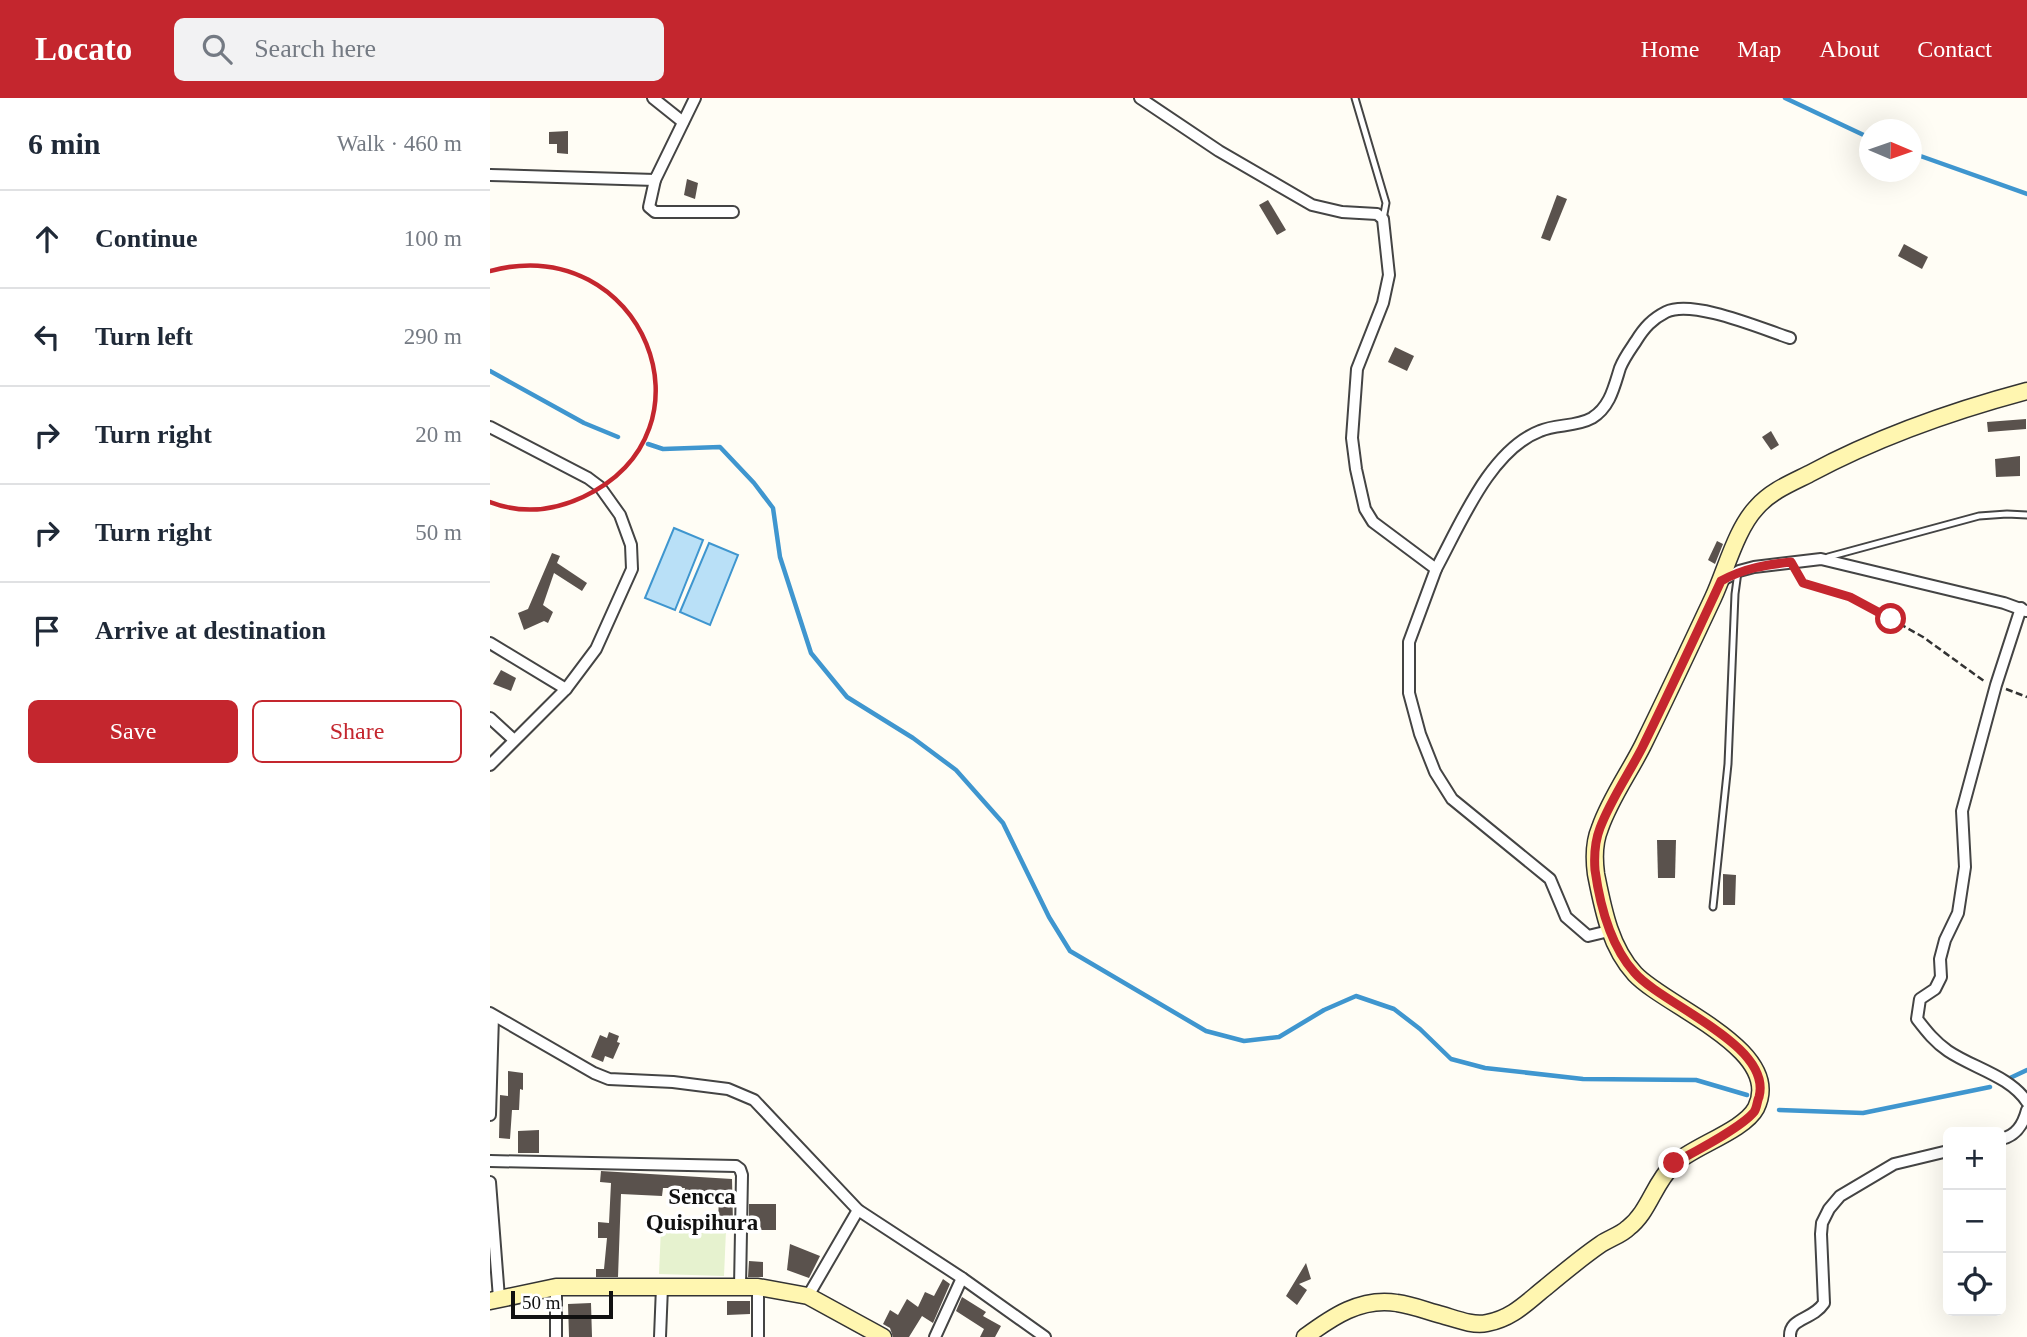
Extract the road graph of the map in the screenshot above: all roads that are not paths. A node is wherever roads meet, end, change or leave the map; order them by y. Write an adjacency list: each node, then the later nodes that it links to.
1 (653, 98): 5 (street)
2 (695, 98): 5 (street)
3 (1140, 98): 9 (street)
4 (1355, 98): 9 (lane)
5 (683, 122): 7 (street)
6 (490, 175): 7 (street)
7 (654, 180): 8 (street)
8 (733, 212)
9 (1383, 219): 15 (street)
10 (1790, 338): 15 (street)
11 (2027, 391): 17 (main road)
12 (490, 427): 20 (street)
13 (2027, 515): 14 (lane)
14 (1821, 559): 16 (street); 18 (street)
15 (1436, 569): 25 (street)
16 (1738, 571): 17 (street); 24 (lane)
17 (1721, 581): 25 (main road)
18 (2025, 607): 27 (street)
19 (490, 643): 20 (street)
20 (566, 689): 22 (street)
21 (490, 718): 22 (street)
22 (514, 740): 23 (street)
23 (490, 765)
24 (1713, 907)
25 (1609, 931): 49 (main road)
26 (491, 1014): 29 (street); 34 (street)
27 (2027, 1102)
28 (2027, 1110): 30 (street)
29 (490, 1115)
30 (2006, 1138)
31 (1943, 1152): 50 (street)
32 (490, 1161): 39 (street)
33 (490, 1182): 35 (street)
34 (858, 1210): 36 (street); 41 (street)
35 (492, 1227): 42 (street)
36 (962, 1279): 47 (street); 48 (street)
37 (556, 1287): 38 (main road); 42 (main road); 43 (street)
38 (662, 1287): 39 (main road); 44 (street)
39 (740, 1287): 40 (main road)
40 (758, 1287): 41 (main road); 45 (street)
41 (808, 1296): 46 (main road)
42 (495, 1299)
43 (556, 1337)
44 (660, 1337)
45 (758, 1337)
46 (883, 1337)
47 (934, 1337)
48 (1045, 1337)
49 (1305, 1337)
50 (1790, 1337)

